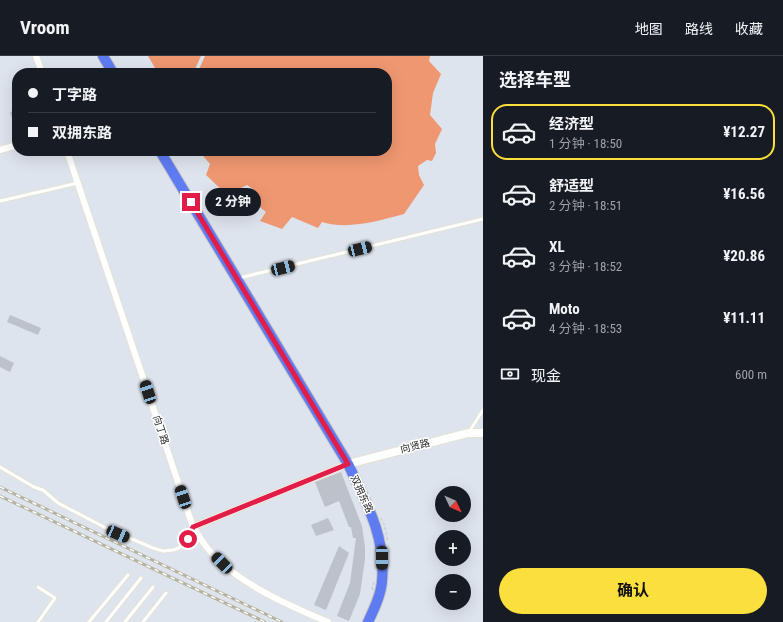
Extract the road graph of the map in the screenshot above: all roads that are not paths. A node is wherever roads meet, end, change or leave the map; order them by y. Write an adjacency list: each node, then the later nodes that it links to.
1 (36, 56): 3 (street)
2 (103, 56): 4 (main road)
3 (40, 68)
4 (110, 68)
5 (12, 146): 6 (street)
6 (0, 150)
7 (69, 156): 9 (street, 向丁路)
8 (163, 156): 12 (main road, 双拥东路)
9 (79, 183): 10 (lane); 18 (street, 向丁路)
10 (0, 201)
11 (483, 219): 12 (lane)
12 (237, 279): 16 (main road, 双拥东路)
13 (483, 410): 14 (lane)
14 (468, 433): 15 (street, 向贤路); 16 (street, 向贤路)
15 (483, 433)
16 (348, 464): 18 (street); 30 (main road, 双拥东路)
17 (0, 467): 18 (lane)
18 (193, 527): 29 (street, 向丁路)
19 (128, 575): 25 (lane)
20 (141, 578): 26 (lane)
21 (38, 587): 24 (lane)
22 (153, 588): 27 (lane)
23 (166, 593): 28 (lane)
24 (38, 622)
25 (89, 622)
26 (106, 622)
27 (125, 622)
28 (143, 622)
29 (328, 622)
30 (368, 622)

